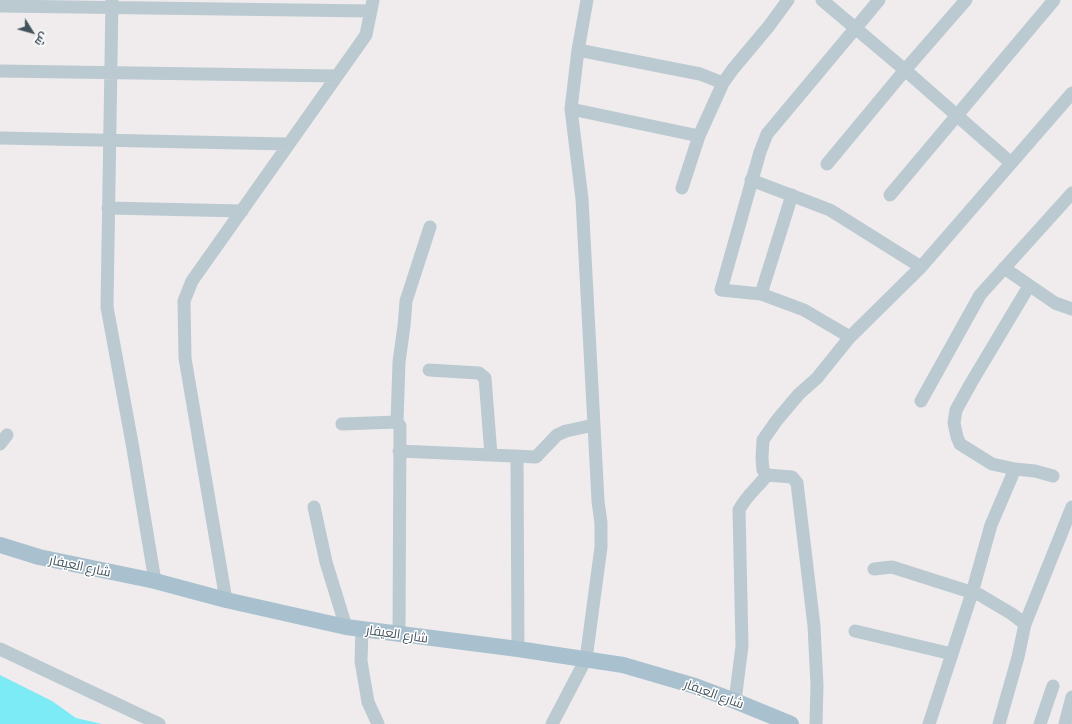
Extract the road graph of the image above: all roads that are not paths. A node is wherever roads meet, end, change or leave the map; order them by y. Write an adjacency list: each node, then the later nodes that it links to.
1 (587, 0): 11 (street)
2 (788, 0): 16 (street)
3 (822, 0): 10 (street)
4 (879, 0): 10 (street)
5 (966, 0): 12 (street)
6 (1054, 0): 19 (street)
7 (112, 4): 8 (street); 9 (street); 14 (street)
8 (0, 6)
9 (372, 6): 15 (street)
10 (856, 29): 12 (street); 26 (street)
11 (578, 50): 16 (street); 18 (street)
12 (904, 70): 19 (street); 25 (street)
13 (0, 71): 14 (street)
14 (110, 72): 15 (street); 22 (street)
15 (337, 76): 23 (street)
16 (724, 83): 20 (street)
17 (1072, 93): 24 (street)
18 (572, 109): 20 (street); 44 (street)
19 (956, 116): 24 (street); 30 (street)
20 (699, 136): 27 (street)
21 (0, 138): 22 (street)
22 (110, 139): 23 (street); 31 (street)
23 (288, 144): 32 (street)
24 (1011, 163): 34 (street)
25 (827, 164)
26 (751, 180): 29 (street); 37 (street)
27 (682, 188)
28 (1072, 193): 35 (street)
29 (792, 195): 34 (street); 37 (street)
30 (890, 195)
31 (108, 208): 32 (street); 55 (street)
32 (242, 211): 57 (street)
33 (430, 227): 42 (street)
34 (921, 267): 39 (street)
35 (1004, 268): 36 (street); 41 (street)
36 (1029, 286): 38 (street); 48 (street)
37 (761, 294): 39 (street)
38 (1072, 309)
39 (850, 337): 49 (street)
40 (429, 370): 46 (street)
41 (921, 401)
42 (397, 422): 43 (street); 45 (street)
43 (342, 424)
44 (594, 425): 47 (street); 65 (street)
45 (400, 451): 46 (street); 61 (street)
46 (491, 455): 47 (street)
47 (517, 456): 63 (street)
48 (1015, 469): 50 (street); 56 (street)
49 (767, 475): 68 (street); 73 (street)
50 (1053, 476)
51 (314, 507): 59 (street)
52 (1072, 507): 58 (street)
53 (0, 545): 55 (main road, شارع العيفار)
54 (874, 569): 56 (street)
55 (155, 582): 57 (main road, شارع العيفار)
56 (972, 592): 58 (street); 64 (street)
57 (226, 600): 59 (main road, شارع العيفار)
58 (1025, 624): 75 (street)
59 (354, 628): 61 (main road, شارع العيفار); 70 (street)
60 (855, 631): 64 (street)
61 (399, 634): 63 (main road, شارع العيفار)
62 (0, 649): 69 (street)
63 (518, 649): 65 (main road, شارع العيفار)
64 (952, 654): 74 (street)
65 (586, 659): 68 (main road, شارع العيفار); 71 (street)
66 (1053, 686): 76 (street)
67 (1072, 697): 77 (street)
68 (735, 701): 72 (main road, شارع العيفار)
69 (159, 724)
70 (378, 724)
71 (552, 724)
72 (791, 724)
73 (816, 724)
74 (929, 724)
75 (999, 724)
76 (1040, 724)
77 (1065, 724)

